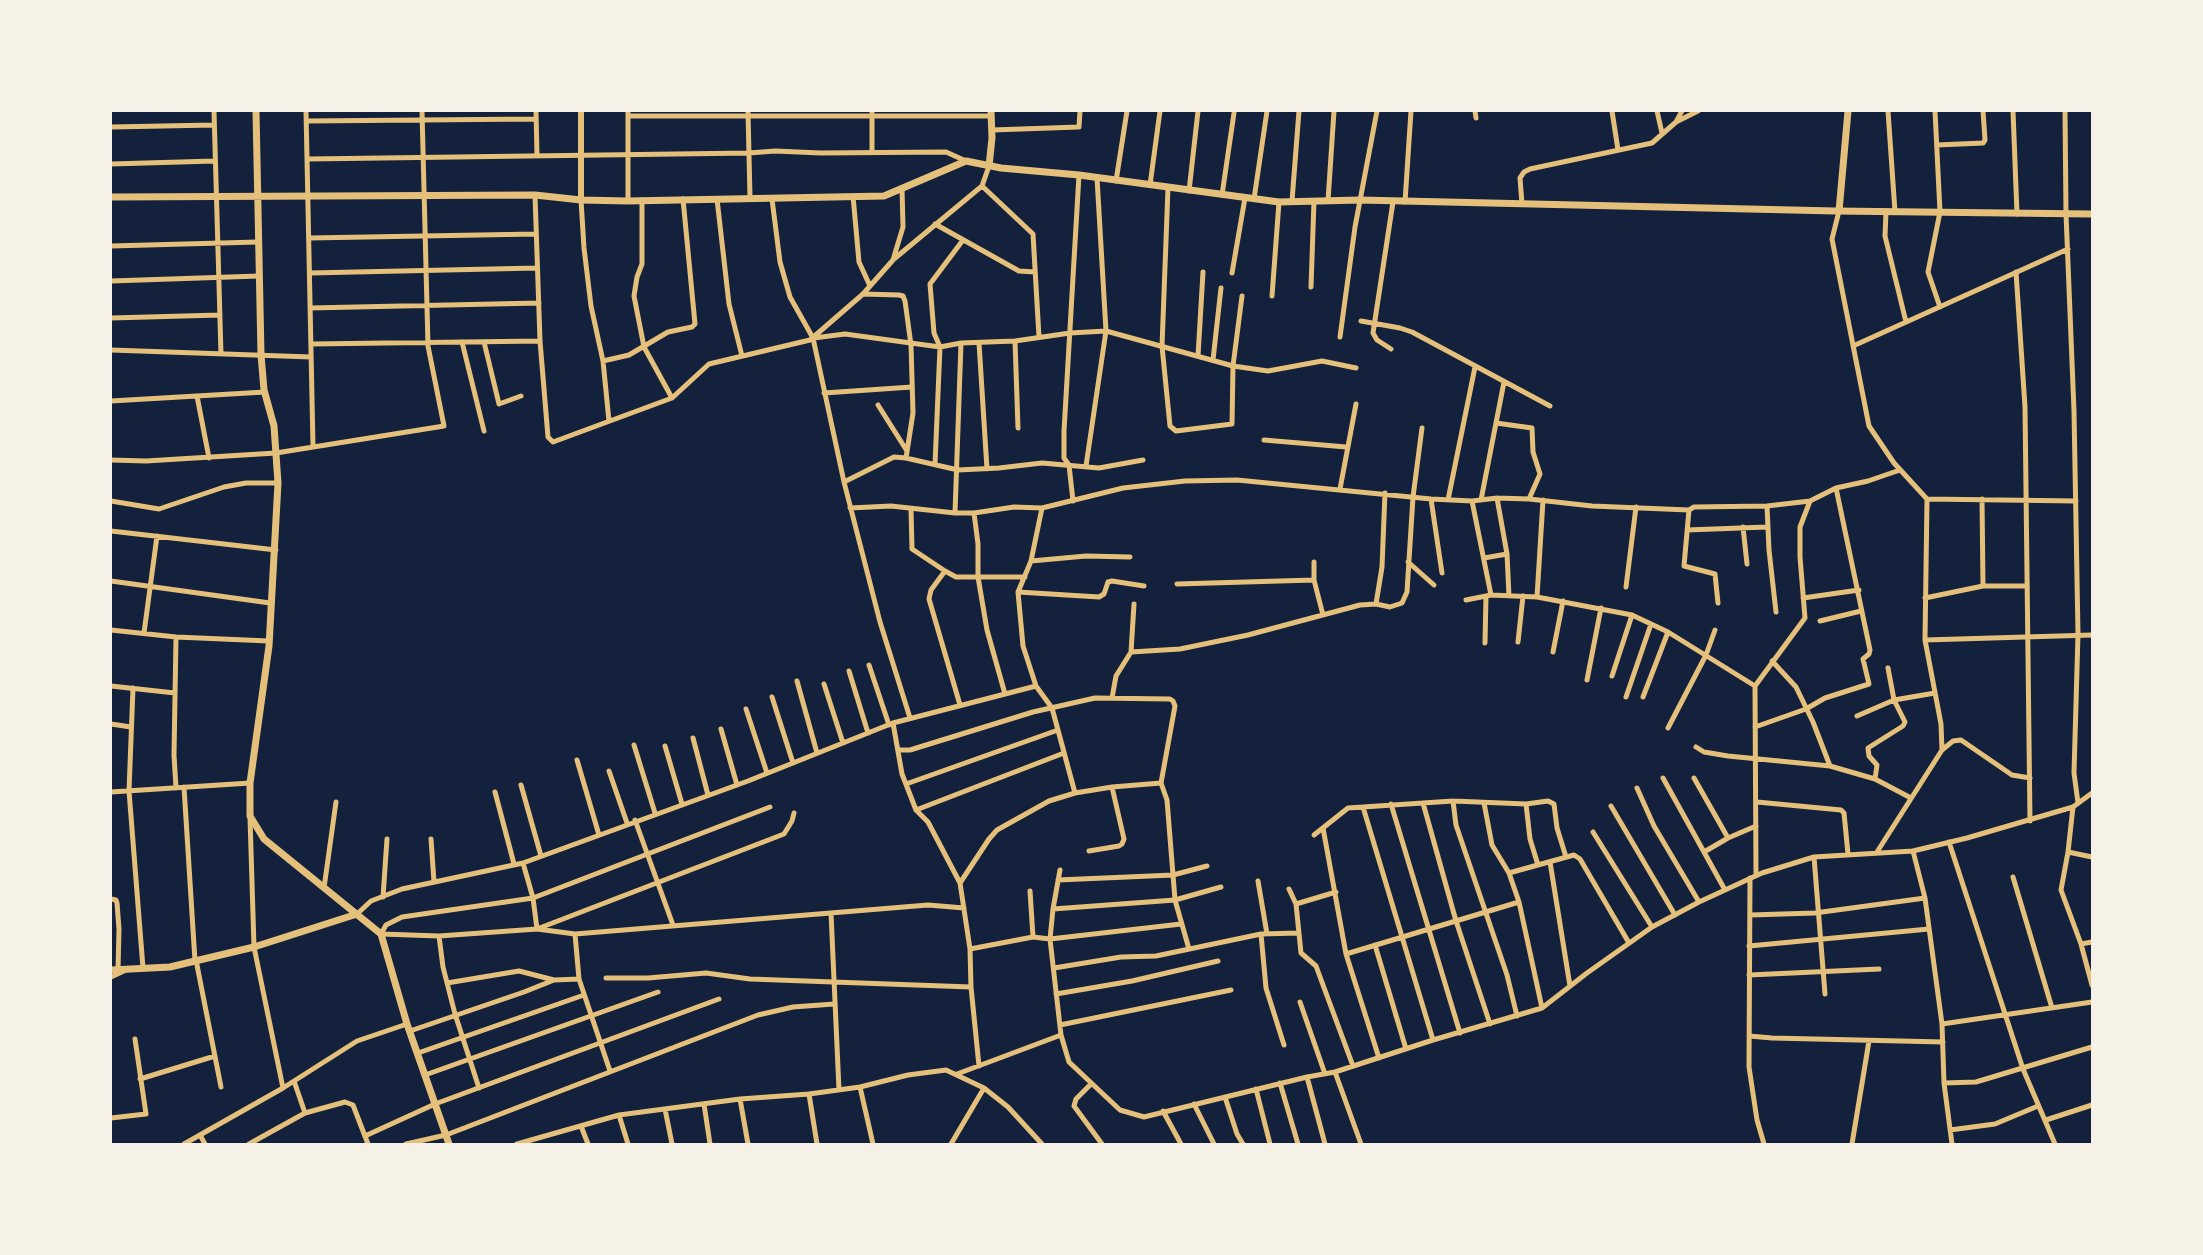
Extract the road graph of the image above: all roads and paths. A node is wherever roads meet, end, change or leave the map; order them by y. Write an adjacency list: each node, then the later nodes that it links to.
1 (214, 111): 37 (street)
2 (256, 111): 66 (main road)
3 (306, 111): 35 (street)
4 (422, 111): 34 (street)
5 (536, 111): 32 (street)
6 (580, 111): 46 (street)
7 (1080, 111): 39 (street)
8 (1127, 111): 56 (street)
9 (1160, 111): 57 (street)
10 (1198, 111): 61 (street)
11 (1267, 111): 74 (street)
12 (1299, 111): 81 (street)
13 (1334, 111): 83 (street)
14 (1377, 111): 78 (street)
15 (1411, 111): 85 (street)
16 (1475, 111): 33 (street)
17 (1612, 111): 42 (street)
18 (1657, 111): 40 (street)
19 (1682, 111): 36 (street)
20 (1698, 111): 36 (street)
21 (1848, 111): 87 (main road)
22 (1888, 111): 89 (street)
23 (1935, 111): 41 (street)
24 (1983, 111): 41 (street)
25 (2013, 111): 91 (street)
26 (2065, 111): 92 (street)
27 (872, 113): 28 (street); 31 (street); 43 (street)
28 (991, 113): 39 (main road)
29 (1234, 113): 64 (street)
30 (628, 114): 31 (street); 45 (street)
31 (748, 114): 44 (street)
32 (536, 118): 34 (street); 48 (street)
33 (1476, 118)
34 (422, 120): 35 (street); 47 (street)
35 (307, 121): 49 (street)
36 (1676, 122): 40 (street)
37 (214, 125): 38 (street); 50 (street)
38 (111, 127)
39 (992, 130): 53 (main road)
40 (1662, 133): 42 (street)
41 (1937, 145): 90 (street)
42 (1618, 150): 86 (street)
43 (872, 152): 44 (street); 51 (street)
44 (749, 153): 45 (street); 70 (street)
45 (628, 154): 46 (street); 79 (street)
46 (581, 155): 48 (street); 75 (street)
47 (423, 156): 48 (street); 49 (street); 62 (street)
48 (537, 156)
49 (308, 159): 67 (street)
50 (215, 161): 52 (street); 65 (street)
51 (966, 161): 53 (main road); 59 (main road)
52 (111, 164)
53 (989, 166): 54 (main road); 58 (street)
54 (1079, 175): 55 (main road); 130 (street)
55 (1097, 178): 56 (main road); 129 (street)
56 (1116, 181): 57 (main road)
57 (1150, 185): 60 (main road)
58 (982, 186): 94 (street); 106 (street)
59 (902, 188): 68 (main road); 103 (street)
60 (1168, 188): 61 (main road); 143 (street)
61 (1189, 190): 64 (main road)
62 (423, 195): 63 (main road); 67 (main road); 96 (street)
63 (535, 195): 75 (main road); 95 (street)
64 (1222, 195): 71 (main road)
65 (216, 196): 66 (main road); 69 (main road); 100 (street)
66 (257, 196): 67 (main road); 99 (main road)
67 (308, 196): 97 (street)
68 (853, 196): 73 (main road); 114 (street)
69 (111, 197)
70 (750, 198): 72 (main road); 73 (main road)
71 (1245, 198): 74 (main road); 110 (street)
72 (717, 199): 77 (main road); 151 (street)
73 (772, 199): 133 (street)
74 (1254, 199): 80 (main road)
75 (581, 200): 79 (main road); 155 (street)
76 (642, 200): 77 (main road); 79 (main road); 145 (street)
77 (683, 200): 145 (street)
78 (1360, 200): 83 (main road); 84 (main road); 132 (street)
79 (628, 201)
80 (1279, 201): 81 (main road); 119 (street)
81 (1292, 201): 82 (main road)
82 (1314, 201): 83 (main road); 115 (street)
83 (1328, 201)
84 (1393, 202): 85 (main road); 127 (street)
85 (1405, 202): 86 (main road)
86 (1522, 204): 87 (main road)
87 (1839, 211): 88 (main road); 144 (street)
88 (1886, 212): 89 (main road); 128 (street)
89 (1895, 212): 90 (main road)
90 (1940, 212): 91 (main road); 122 (street)
91 (2017, 214): 92 (main road)
92 (2066, 214): 93 (main road); 102 (street)
93 (2092, 214)
94 (935, 224): 98 (street); 103 (street)
95 (536, 234): 96 (street); 104 (street)
96 (425, 236): 97 (street); 105 (street)
97 (309, 238): 109 (street)
98 (963, 240): 106 (street); 146 (street)
99 (258, 242): 100 (street); 111 (main road)
100 (218, 243): 101 (street); 112 (street)
101 (111, 246)
102 (2067, 249): 108 (street); 209 (street)
103 (893, 260): 114 (street)
104 (537, 268): 105 (street); 120 (street)
105 (426, 270): 109 (street); 121 (street)
106 (1035, 272): 131 (street)
107 (1203, 272): 152 (street)
108 (2016, 272): 122 (street); 204 (street)
109 (310, 273): 123 (street)
110 (1232, 273)
111 (259, 276): 112 (street); 150 (main road)
112 (219, 277): 113 (street); 124 (street)
113 (111, 281)
114 (870, 286): 117 (street)
115 (1311, 287)
116 (1221, 288): 154 (street)
117 (863, 294): 133 (street); 142 (street)
118 (1242, 296): 156 (street)
119 (1272, 296)
120 (539, 303): 121 (street); 134 (street)
121 (427, 306): 123 (street); 136 (street)
122 (1940, 307): 128 (street)
123 (310, 308): 141 (street)
124 (220, 315): 125 (street); 149 (street)
125 (111, 318)
126 (1361, 321): 127 (street)
127 (1375, 322): 147 (street); 157 (street)
128 (1906, 322): 144 (street)
129 (1106, 331): 130 (street); 143 (street); 186 (street)
130 (1070, 333): 131 (street); 185 (street)
131 (1039, 337): 135 (street)
132 (1340, 337)
133 (813, 338): 142 (street); 151 (street); 162 (street)
134 (540, 341): 138 (street); 170 (street)
135 (1015, 341): 140 (street); 172 (street)
136 (428, 342): 137 (street); 141 (street); 176 (street)
137 (462, 342): 138 (street); 174 (street)
138 (484, 342): 164 (street)
139 (962, 343): 140 (street); 146 (street); 188 (street)
140 (979, 343): 187 (street)
141 (311, 344): 153 (street)
142 (911, 345): 146 (street); 160 (street)
143 (1162, 346): 152 (street); 156 (street)
144 (1853, 346): 189 (street)
145 (644, 347): 155 (street); 165 (street)
146 (940, 347): 184 (street)
147 (1391, 349)
148 (111, 350): 149 (street)
149 (221, 354): 150 (street)
150 (261, 355): 153 (street); 161 (main road)
151 (742, 356): 165 (street)
152 (1198, 356): 154 (street)
153 (311, 357): 176 (street)
154 (1213, 360): 156 (street)
155 (603, 361): 170 (street)
156 (1233, 366): 158 (street)
157 (1475, 367): 159 (street); 200 (street)
158 (1356, 368)
159 (1504, 382): 169 (street); 171 (street)
160 (912, 387): 162 (street); 178 (street)
161 (265, 392): 163 (street); 179 (main road)
162 (824, 393): 190 (street)
163 (197, 396): 166 (street); 180 (street)
164 (520, 396)
165 (672, 398): 170 (street)
166 (111, 401)
167 (878, 405): 178 (street)
168 (1356, 405): 177 (street)
169 (1550, 406)
170 (609, 421)
171 (1496, 423): 198 (street); 201 (street)
172 (1018, 428)
173 (1422, 428): 195 (street)
174 (484, 431)
175 (1264, 441): 177 (street)
176 (313, 447): 179 (street)
177 (1346, 447): 193 (street)
178 (907, 451): 181 (street)
179 (276, 453): 180 (street); 191 (main road)
180 (209, 458): 182 (street)
181 (906, 458): 184 (street); 190 (street)
182 (111, 460)
183 (1143, 460): 186 (street)
184 (935, 464): 188 (street)
185 (1069, 465): 186 (street); 187 (street); 206 (street)
186 (1086, 466)
187 (987, 469): 188 (street)
188 (958, 470): 216 (street)
189 (1900, 470): 192 (street); 199 (street)
190 (844, 482): 212 (street)
191 (278, 483): 205 (street); 223 (main road)
192 (1836, 488): 208 (street); 244 (street)
193 (1340, 489): 194 (street); 206 (street)
194 (1384, 493): 195 (street); 257 (street)
195 (1413, 497): 197 (street); 229 (street)
196 (1497, 498): 198 (street); 201 (street); 224 (street)
197 (1431, 499): 200 (street); 232 (street)
198 (1529, 499): 202 (street)
199 (1927, 499): 203 (street); 250 (street)
200 (1448, 500): 207 (street)
201 (1481, 500): 207 (street)
202 (1543, 500): 211 (street); 249 (street)
203 (1982, 500): 204 (street); 241 (street)
204 (2027, 500): 209 (street); 242 (street)
205 (111, 501)
206 (1073, 501): 213 (street)
207 (1472, 501): 226 (street)
208 (1810, 501): 210 (street); 251 (street)
209 (2076, 501): 269 (street)
210 (1767, 506): 215 (street); 219 (street)
211 (1636, 507): 215 (street); 243 (street)
212 (850, 508): 214 (street); 305 (street)
213 (1042, 508): 217 (street); 227 (street)
214 (911, 509): 216 (street); 231 (street)
215 (1689, 510): 220 (street)
216 (955, 513): 217 (street)
217 (974, 513): 233 (street)
218 (1743, 527): 219 (street); 220 (street); 230 (street)
219 (1767, 527): 260 (street)
220 (1687, 530): 255 (street)
221 (111, 531): 222 (street)
222 (157, 536): 223 (street); 239 (street)
223 (276, 550): 254 (main road)
224 (1507, 554): 226 (street); 247 (street)
225 (1130, 558): 227 (street)
226 (1484, 558): 246 (street)
227 (1032, 561): 234 (street)
228 (1314, 562): 235 (street)
229 (1408, 562): 238 (street); 257 (street)
230 (1747, 564)
231 (945, 571): 233 (street); 300 (street)
232 (1442, 573)
233 (978, 577): 234 (street); 294 (street)
234 (1024, 577): 245 (street)
235 (1314, 580): 237 (street); 261 (street)
236 (111, 581): 239 (street)
237 (1178, 584)
238 (1434, 585)
239 (150, 586): 254 (street); 268 (street)
240 (1144, 586): 245 (street)
241 (1983, 586): 242 (street); 250 (street)
242 (2028, 586): 271 (street)
243 (1626, 587)
244 (1859, 590): 251 (street); 259 (street)
245 (1018, 592): 289 (street)
246 (1489, 595): 247 (street); 252 (street); 276 (street)
247 (1509, 596): 248 (street)
248 (1523, 596): 249 (street); 275 (street)
249 (1537, 597): 253 (street)
250 (1925, 597): 273 (street)
251 (1803, 598): 280 (street)
252 (1466, 600)
253 (1563, 601): 258 (street); 278 (street)
254 (270, 603): 274 (main road)
255 (1718, 603)
256 (1134, 604): 277 (street)
257 (1376, 604): 261 (street)
258 (1601, 608): 262 (street); 285 (street)
259 (1861, 611): 263 (street); 303 (street)
260 (1776, 612)
261 (1323, 615): 277 (street)
262 (1632, 615): 264 (street); 284 (street)
263 (1820, 621)
264 (1651, 624): 267 (street); 296 (street)
265 (111, 630): 268 (street)
266 (1715, 630): 279 (street)
267 (1668, 632): 279 (street); 297 (street)
268 (144, 633): 272 (street)
269 (2078, 634): 270 (street); 271 (street); 357 (street)
270 (2092, 635)
271 (2029, 636): 273 (street); 332 (street)
272 (176, 637): 274 (street); 292 (street)
273 (1925, 640): 293 (street)
274 (269, 641): 333 (main road)
275 (1518, 642)
276 (1485, 643)
277 (1131, 652): 298 (street)
278 (1553, 652)
279 (1706, 655): 290 (street); 310 (street)
280 (1772, 661): 290 (street); 303 (street)
281 (869, 665): 307 (street)
282 (1888, 668): 299 (street)
283 (849, 671): 313 (street)
284 (1612, 676)
285 (1587, 680)
286 (797, 681): 321 (street)
287 (824, 684): 315 (street)
288 (111, 686): 291 (street)
289 (1036, 686): 294 (street); 301 (street)
290 (1755, 686): 309 (street)
291 (133, 688): 292 (street); 308 (street)
292 (175, 693): 340 (street)
293 (1935, 693): 299 (street); 320 (street)
294 (1005, 694): 300 (street)
295 (772, 697): 325 (street)
296 (1626, 697)
297 (1643, 697)
298 (1112, 698): 301 (street); 334 (street)
299 (1894, 700): 304 (street); 331 (street)
300 (960, 705): 305 (street)
301 (1052, 708): 312 (street); 319 (street)
302 (746, 709): 328 (street)
303 (1806, 709): 309 (street); 326 (street)
304 (1857, 716)
305 (910, 718): 307 (street)
306 (111, 724): 308 (street)
307 (891, 724): 313 (street); 319 (street)
308 (130, 727): 342 (street)
309 (1755, 727): 323 (street)
310 (1668, 728)
311 (721, 729): 337 (street)
312 (1058, 730): 322 (street); 335 (street)
313 (868, 733): 315 (street)
314 (693, 738): 347 (street)
315 (843, 743): 321 (street)
316 (634, 745): 362 (street)
317 (665, 746): 354 (street)
318 (1696, 747): 323 (street)
319 (898, 750): 335 (street)
320 (1942, 750): 332 (street); 348 (street)
321 (818, 753): 325 (street)
322 (1064, 753): 345 (street); 361 (street)
323 (1755, 758): 326 (street); 351 (street)
324 (577, 760): 371 (street)
325 (793, 763): 328 (street)
326 (1830, 766): 331 (street)
327 (609, 771): 367 (street)
328 (767, 773): 337 (street)
329 (1663, 778): 379 (street)
330 (1694, 778): 373 (street)
331 (1875, 778): 348 (street)
332 (2030, 778): 366 (street)
333 (250, 783): 338 (street); 364 (main road)
334 (1161, 783): 339 (street); 395 (street)
335 (906, 784): 361 (street)
336 (521, 785): 384 (street)
337 (737, 785): 347 (street)
338 (184, 787): 340 (street); 453 (street)
339 (1112, 787): 345 (street); 377 (street)
340 (176, 788): 342 (street)
341 (1637, 788): 416 (street)
342 (129, 791): 343 (street); 455 (street)
343 (111, 792)
344 (495, 792): 390 (street)
345 (1075, 793): 403 (street)
346 (2092, 793): 357 (street)
347 (708, 795): 354 (street)
348 (1911, 798): 380 (street)
349 (1453, 801): 352 (street); 353 (street); 420 (street)
350 (336, 802): 404 (street)
351 (1757, 802): 368 (street); 383 (street)
352 (1423, 803): 355 (street); 426 (street)
353 (1484, 803): 356 (street); 394 (street)
354 (682, 804): 362 (street)
355 (1391, 804): 360 (street); 432 (street)
356 (1526, 804): 385 (street); 391 (street)
357 (2075, 805): 366 (street); 381 (street)
358 (1611, 806): 424 (street)
359 (770, 807): 382 (street)
360 (1363, 807): 369 (street); 441 (street)
361 (916, 810): 403 (street)
362 (655, 813): 365 (street)
363 (794, 813): 402 (street)
364 (250, 816): 404 (main road); 448 (street)
365 (635, 820): 367 (street); 382 (street)
366 (2030, 821): 376 (street)
367 (627, 824): 371 (street)
368 (1756, 826): 373 (street); 396 (street)
369 (1323, 828): 372 (street); 409 (street)
370 (1593, 832): 429 (street)
371 (599, 835): 384 (street)
372 (1314, 835)
373 (1728, 838): 379 (street)
374 (431, 839): 401 (street)
375 (387, 840): 410 (street)
376 (1949, 842): 378 (street); 485 (street)
377 (1089, 851)
378 (1913, 851): 380 (street); 412 (street)
379 (1704, 852): 407 (street)
380 (1877, 852): 383 (street)
381 (2068, 852): 387 (street); 446 (street)
382 (647, 854): 402 (street); 411 (street)
383 (1848, 854): 386 (street)
384 (541, 856): 388 (street)
385 (1566, 857): 389 (street); 445 (street)
386 (1814, 857): 396 (street); 421 (street)
387 (2092, 857)
388 (523, 862): 390 (street); 411 (street)
389 (1550, 862): 391 (street); 469 (street)
390 (514, 864): 401 (street)
391 (1538, 865): 394 (street)
392 (1207, 866): 395 (street)
393 (1060, 870): 399 (street)
394 (1509, 873): 415 (street)
395 (1173, 875): 399 (street); 414 (street)
396 (1756, 875): 398 (street)
397 (2013, 877): 481 (street)
398 (1750, 878): 407 (street); 425 (street)
399 (1058, 880): 419 (street)
400 (1258, 881): 438 (street)
401 (434, 882): 410 (street)
402 (657, 882): 428 (street); 431 (street)
403 (960, 883): 418 (street)
404 (324, 888): 423 (main road)
405 (1221, 888): 414 (street)
406 (1289, 889): 417 (street)
407 (1725, 890): 416 (street)
408 (1030, 891): 440 (street)
409 (1336, 892): 417 (street); 452 (street)
410 (383, 897): 423 (street)
411 (533, 898): 431 (street); 436 (street)
412 (1925, 898): 421 (street); 433 (street)
413 (111, 899): 430 (street)
414 (1175, 900): 419 (street); 427 (street)
415 (1520, 902): 420 (street); 480 (street)
416 (1699, 902): 424 (street)
417 (1296, 904): 435 (street)
418 (964, 908): 422 (street); 450 (street)
419 (1053, 909): 442 (street)
420 (1485, 912): 426 (street); 484 (street)
421 (1817, 912): 425 (street); 443 (street)
422 (831, 913): 428 (street); 466 (street)
423 (357, 914): 436 (main road); 448 (main road)
424 (1675, 915): 429 (street)
425 (1749, 915): 449 (street)
426 (1456, 921): 432 (street); 486 (street)
427 (1182, 924): 442 (street); 451 (street)
428 (673, 925): 437 (street)
429 (1652, 927): 445 (street)
430 (119, 929): 434 (street); 459 (street)
431 (537, 929): 437 (street); 439 (street)
432 (1429, 929): 441 (street); 490 (street)
433 (1929, 929): 443 (street); 487 (street)
434 (111, 930)
435 (1298, 933): 438 (street); 507 (street)
436 (381, 934): 439 (street); 489 (main road)
437 (575, 934): 464 (street)
438 (1264, 934): 451 (street); 499 (street)
439 (440, 936): 467 (street)
440 (1033, 937): 442 (street); 450 (street)
441 (1401, 938): 447 (street); 495 (street)
442 (1050, 939): 456 (street)
443 (1820, 941): 449 (street); 460 (street)
444 (2092, 942): 446 (street)
445 (1629, 943): 469 (street)
446 (2081, 944): 468 (street)
447 (1375, 945): 452 (street); 501 (street)
448 (254, 946): 453 (main road); 522 (street)
449 (1749, 946): 461 (street)
450 (970, 949): 470 (street)
451 (1190, 949): 456 (street)
452 (1346, 954): 505 (street)
453 (196, 960): 455 (main road); 503 (street)
454 (1218, 961): 473 (street)
455 (143, 968): 457 (main road)
456 (1054, 968): 473 (street)
457 (128, 969): 459 (main road); 462 (street)
458 (1879, 969): 460 (street)
459 (115, 970)
460 (1823, 972): 461 (street); 474 (street)
461 (1749, 975): 492 (street)
462 (111, 977)
463 (606, 978): 466 (street)
464 (579, 979): 465 (street); 475 (street)
465 (554, 980): 467 (street); 482 (street)
466 (833, 982): 470 (street); 479 (street)
467 (447, 983): 482 (street)
468 (2092, 985)
469 (1570, 986): 480 (street)
470 (971, 987): 506 (street)
471 (1231, 990): 488 (street)
472 (658, 992): 483 (street)
473 (1056, 994): 488 (street)
474 (1825, 994)
475 (584, 995): 483 (street); 493 (street)
476 (719, 999): 498 (street)
477 (1300, 1002): 512 (street)
478 (2092, 1002): 481 (street)
479 (834, 1004): 509 (street); 526 (street)
480 (1542, 1008): 484 (street)
481 (2052, 1008): 485 (street)
482 (455, 1014): 489 (street); 493 (street)
483 (591, 1016): 498 (street); 504 (street)
484 (1517, 1016): 486 (street)
485 (2005, 1016): 487 (street); 508 (street)
486 (1490, 1024): 490 (street)
487 (1942, 1024): 497 (street)
488 (1060, 1025): 491 (street)
489 (409, 1027): 502 (main road); 516 (street)
490 (1460, 1033): 495 (street)
491 (1061, 1035): 506 (street); 519 (street)
492 (1749, 1036): 496 (street); 570 (street)
493 (462, 1037): 502 (street); 504 (street)
494 (135, 1039): 515 (street)
495 (1433, 1040): 501 (street)
496 (1869, 1041): 497 (street); 571 (street)
497 (1943, 1042): 518 (street)
498 (600, 1043): 509 (street); 523 (street)
499 (1284, 1045)
500 (2092, 1047): 508 (street)
501 (1406, 1049): 505 (street)
502 (418, 1053): 513 (main road)
503 (216, 1056): 515 (street); 520 (street)
504 (469, 1058): 513 (street); 523 (street)
505 (1379, 1058): 507 (street)
506 (979, 1066): 511 (street)
507 (1353, 1066): 510 (street)
508 (2023, 1069): 518 (street); 534 (street)
509 (610, 1071): 544 (street)
510 (1335, 1072): 512 (street); 569 (street)
511 (957, 1074): 521 (street); 524 (street)
512 (1325, 1074): 514 (street)
513 (425, 1075): 530 (main road)
514 (1306, 1077): 517 (street); 568 (street)
515 (140, 1079): 539 (street)
516 (294, 1081): 522 (street); 537 (street)
517 (1280, 1083): 525 (street); 567 (street)
518 (1944, 1083): 542 (street)
519 (1091, 1084): 536 (street); 562 (street)
520 (221, 1087)
521 (860, 1087): 526 (street); 559 (street)
522 (283, 1088): 543 (street)
523 (479, 1088): 530 (street)
524 (984, 1088): 560 (street); 561 (street)
525 (1256, 1089): 528 (street); 566 (street)
526 (838, 1090): 527 (street)
527 (809, 1094): 529 (street); 558 (street)
528 (1225, 1097): 532 (street); 565 (street)
529 (740, 1099): 531 (street); 557 (street)
530 (435, 1104): 544 (main road); 545 (street)
531 (704, 1104): 535 (street); 556 (street)
532 (1194, 1104): 536 (street); 564 (street)
533 (2092, 1105): 540 (street)
534 (2038, 1106): 540 (street); 542 (street)
535 (664, 1109): 538 (street); 555 (street)
536 (1163, 1111): 563 (street)
537 (306, 1113): 545 (street); 548 (street)
538 (619, 1115): 541 (street); 554 (street)
539 (111, 1118)
540 (2046, 1120): 573 (street)
541 (581, 1126): 552 (street); 553 (street)
542 (1950, 1130): 572 (street)
543 (200, 1135): 546 (street); 547 (street)
544 (446, 1135): 550 (street); 551 (main road)
545 (365, 1136): 549 (street)
546 (184, 1144)
547 (205, 1144)
548 (249, 1144)
549 (368, 1144)
550 (406, 1144)
551 (448, 1144)
552 (517, 1144)
553 (588, 1144)
554 (628, 1144)
555 (672, 1144)
556 (710, 1144)
557 (748, 1144)
558 (817, 1144)
559 (873, 1144)
560 (951, 1144)
561 (1042, 1144)
562 (1102, 1144)
563 (1181, 1144)
564 (1214, 1144)
565 (1243, 1144)
566 (1270, 1144)
567 (1298, 1144)
568 (1325, 1144)
569 (1361, 1144)
570 (1764, 1144)
571 (1852, 1144)
572 (1952, 1144)
573 (2055, 1144)

